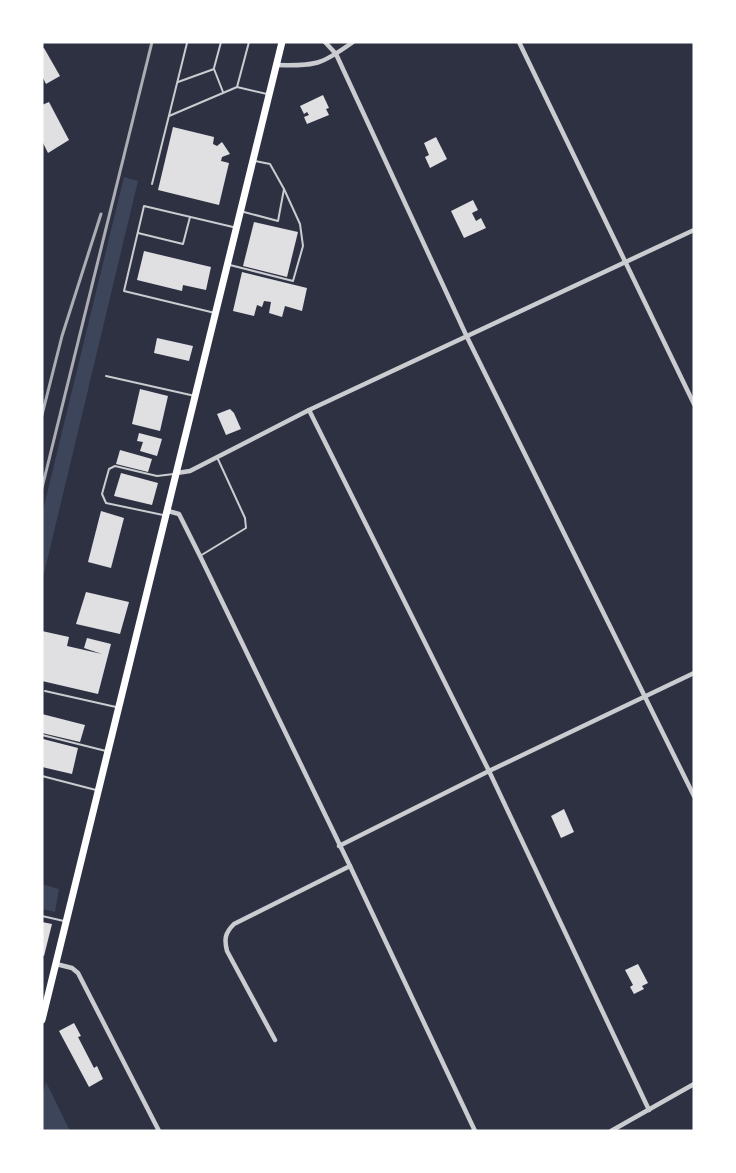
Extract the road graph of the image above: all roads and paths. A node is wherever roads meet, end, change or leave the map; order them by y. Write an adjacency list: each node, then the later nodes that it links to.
1 (221, 42): 10 (lane)
2 (249, 42): 12 (lane)
3 (282, 42): 9 (main road)
4 (325, 42): 8 (street)
5 (353, 42): 8 (street)
6 (519, 42): 24 (street)
7 (187, 43): 11 (lane)
8 (336, 54): 9 (street); 27 (street)
9 (277, 65): 14 (main road)
10 (214, 69): 11 (lane); 13 (lane)
11 (177, 83): 15 (lane)
12 (237, 87): 13 (lane); 14 (lane)
13 (223, 92): 15 (lane)
14 (270, 94): 16 (main road)
15 (169, 116): 17 (lane)
16 (254, 160): 18 (lane); 19 (main road)
17 (152, 184)
18 (284, 189): 19 (lane); 25 (lane)
19 (241, 211): 21 (main road)
20 (190, 217): 21 (lane); 23 (lane); 23 (lane)
21 (236, 228): 25 (main road)
22 (694, 230): 24 (street)
23 (138, 233): 26 (lane)
24 (626, 263): 27 (street); 30 (street)
25 (227, 264): 26 (main road)
26 (215, 313): 29 (main road)
27 (467, 337): 31 (street); 38 (street)
28 (106, 376): 29 (lane)
29 (195, 396): 33 (main road)
30 (694, 404)
31 (309, 410): 32 (street); 42 (street)
32 (217, 457): 33 (street); 35 (lane)
33 (177, 473): 34 (main road); 34 (lane)
34 (167, 513): 35 (street); 39 (main road)
35 (200, 555): 46 (street)
36 (694, 673): 38 (street)
37 (45, 691): 39 (lane)
38 (645, 697): 42 (street); 45 (street)
39 (119, 708): 41 (main road)
40 (42, 735): 41 (lane)
41 (108, 751): 44 (main road)
42 (489, 771): 46 (street); 54 (street)
43 (42, 776): 44 (lane)
44 (98, 790): 49 (main road)
45 (694, 796)
46 (339, 846): 47 (street)
47 (350, 866): 52 (street); 56 (street)
48 (42, 916): 49 (lane)
49 (66, 922): 50 (main road)
50 (56, 964): 51 (main road); 55 (street)
51 (42, 1020)
52 (275, 1040)
53 (694, 1084): 54 (street)
54 (649, 1110): 57 (street)
55 (159, 1131)
56 (475, 1131)
57 (611, 1131)

